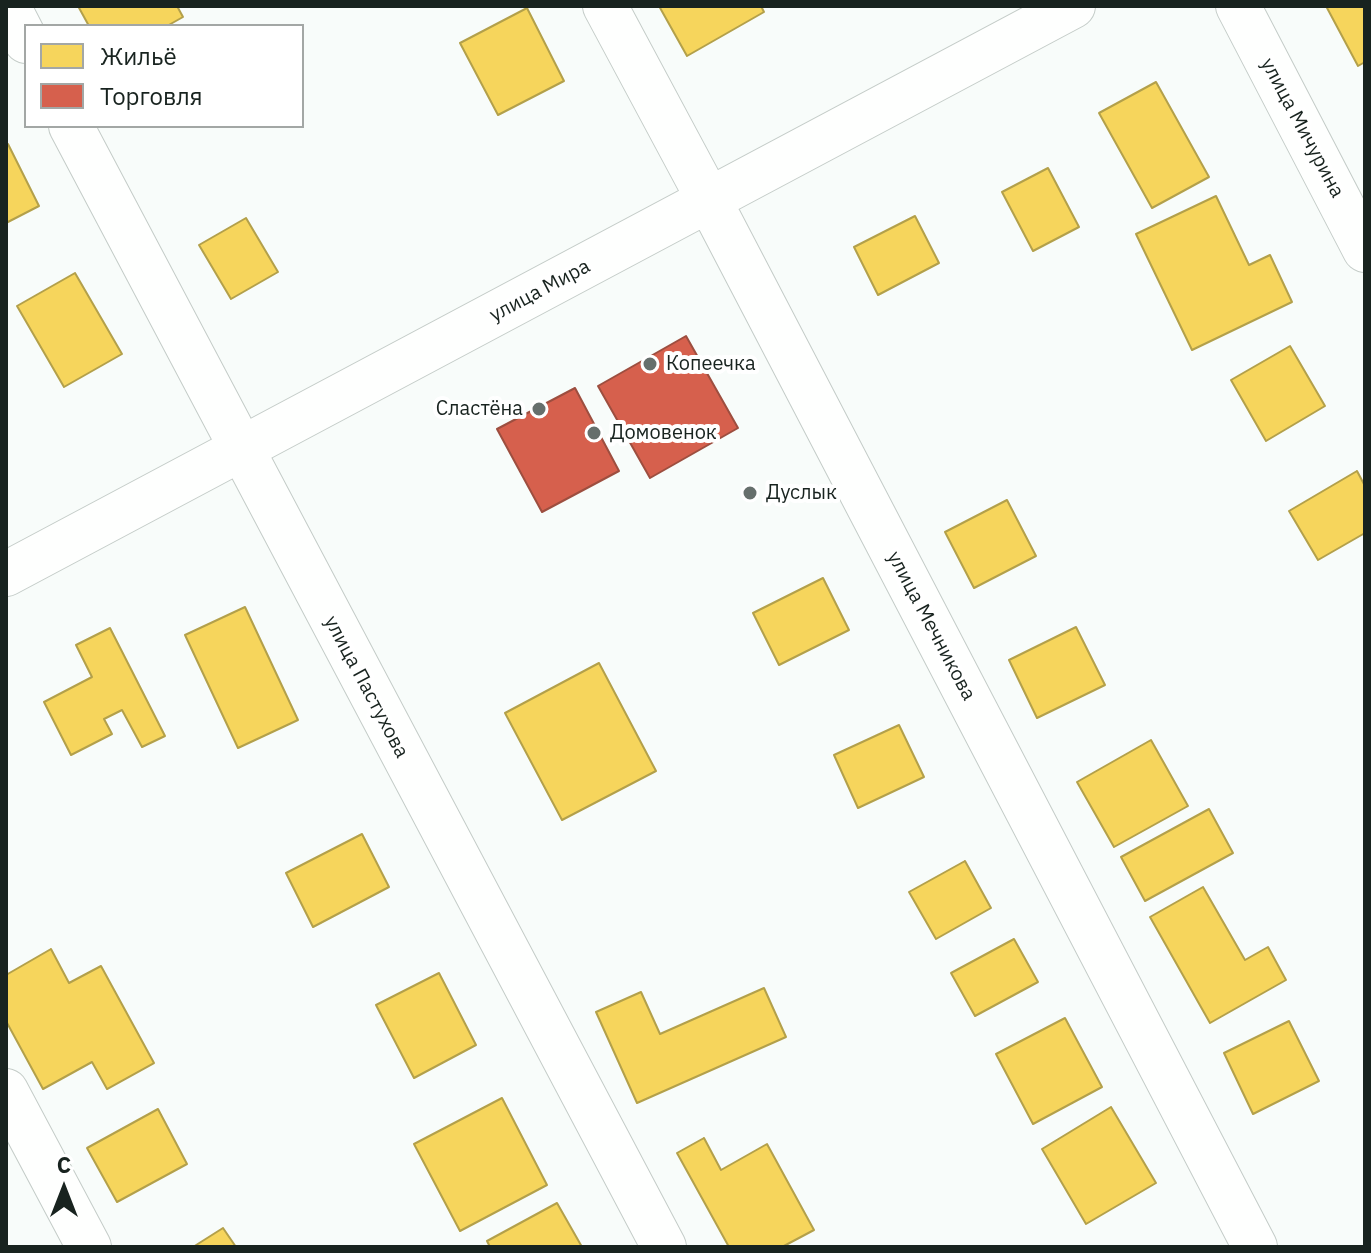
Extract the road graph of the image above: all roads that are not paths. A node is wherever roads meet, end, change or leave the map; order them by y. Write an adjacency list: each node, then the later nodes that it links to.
1 (8, 6): 5 (main road)
2 (605, 6): 7 (main road, улица Мечникова)
3 (1073, 6): 7 (main road, улица Мира)
4 (1238, 6): 8 (main road, улица Мичурина)
5 (24, 37)
6 (72, 128): 9 (main road, улица Пастухова)
7 (710, 202): 9 (main road, улица Мира); 14 (main road, улица Мечникова)
8 (1365, 250)
9 (239, 449): 10 (main road, улица Мира); 13 (main road, улица Пастухова)
10 (6, 574)
11 (6, 1091): 12 (main road)
12 (89, 1247)
13 (664, 1247)
14 (1255, 1247)

